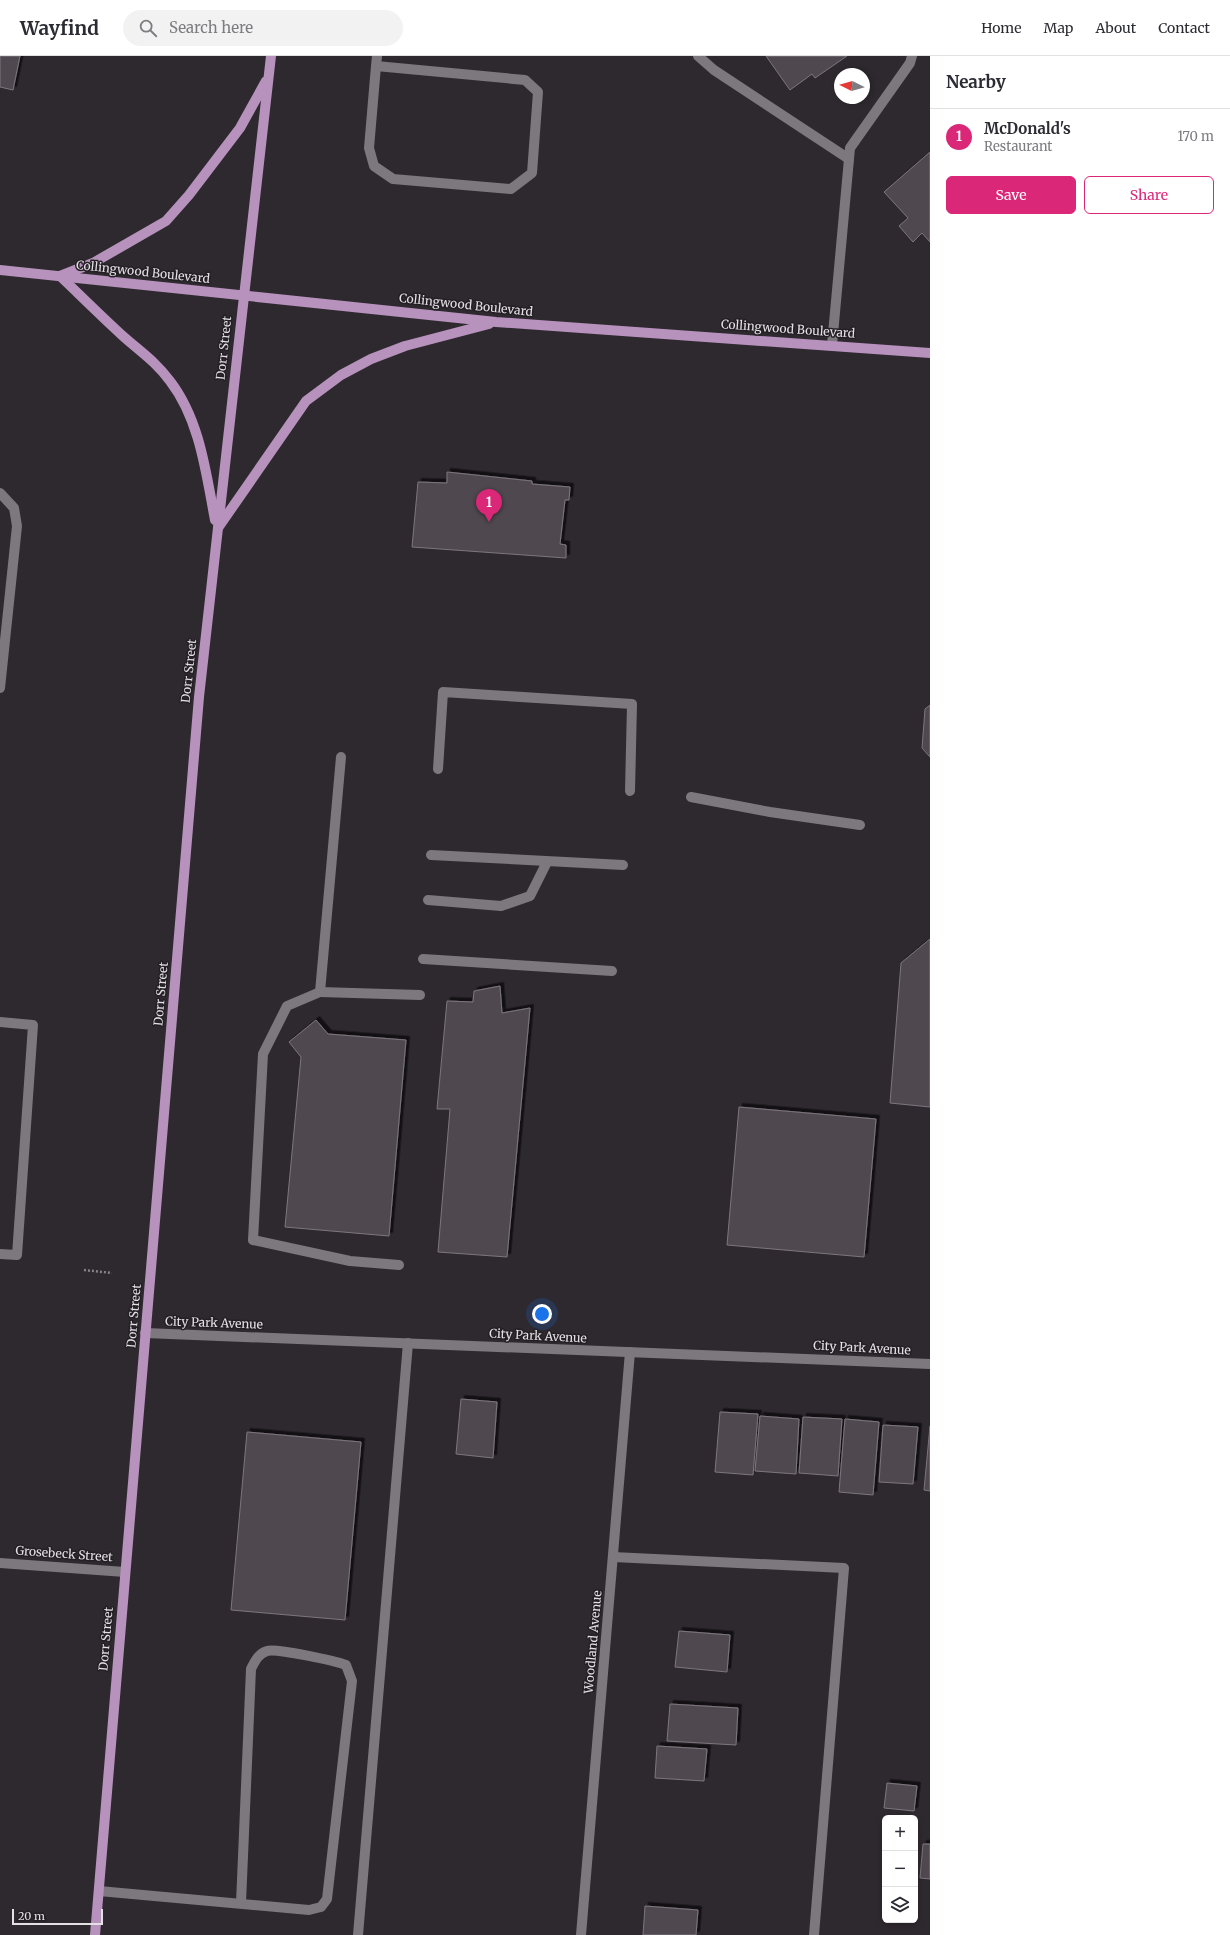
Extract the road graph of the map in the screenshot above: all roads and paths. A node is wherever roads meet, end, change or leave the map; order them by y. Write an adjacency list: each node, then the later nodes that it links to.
1 (271, 56): 5 (main road, Dorr Street)
2 (698, 56): 6 (street)
3 (912, 56): 6 (street)
4 (376, 61): 4 (street)
5 (269, 76): 8 (main road); 9 (main road, Dorr Street)
6 (849, 159): 11 (street)
7 (0, 270): 8 (main road, Collingwood Boulevard)
8 (60, 276): 9 (main road, Collingwood Boulevard); 14 (main road)
9 (243, 295): 10 (main road, Collingwood Boulevard); 14 (main road, Dorr Street)
10 (496, 322): 11 (main road, Collingwood Boulevard); 14 (main road)
11 (832, 346): 12 (main road, Collingwood Boulevard)
12 (930, 353)
13 (0, 493): 15 (street)
14 (217, 530): 34 (main road, Dorr Street)
15 (0, 688)
16 (341, 757): 27 (street)
17 (438, 769): 18 (street)
18 (630, 791)
19 (691, 797): 20 (street)
20 (860, 825)
21 (431, 855): 22 (street)
22 (547, 862): 23 (street); 24 (street)
23 (623, 865)
24 (428, 900)
25 (423, 959): 26 (street)
26 (612, 971)
27 (320, 992): 28 (street); 31 (street)
28 (420, 996)
29 (0, 1022): 30 (street)
30 (0, 1254)
31 (399, 1265)
32 (84, 1270): 33 (path)
33 (112, 1273)
34 (145, 1333): 35 (street, City Park Avenue); 40 (main road, Dorr Street)
35 (408, 1343): 36 (street, City Park Avenue); 44 (street)
36 (630, 1352): 37 (street, City Park Avenue); 38 (street, Woodland Avenue)
37 (930, 1364)
38 (613, 1557): 45 (street, Woodland Avenue); 46 (street)
39 (0, 1563): 40 (street, Grosebeck Street)
40 (125, 1572): 41 (main road, Dorr Street)
41 (99, 1891): 42 (street); 43 (main road, Dorr Street)
42 (241, 1903): 42 (street)
43 (95, 1935)
44 (358, 1935)
45 (581, 1935)
46 (814, 1935)

